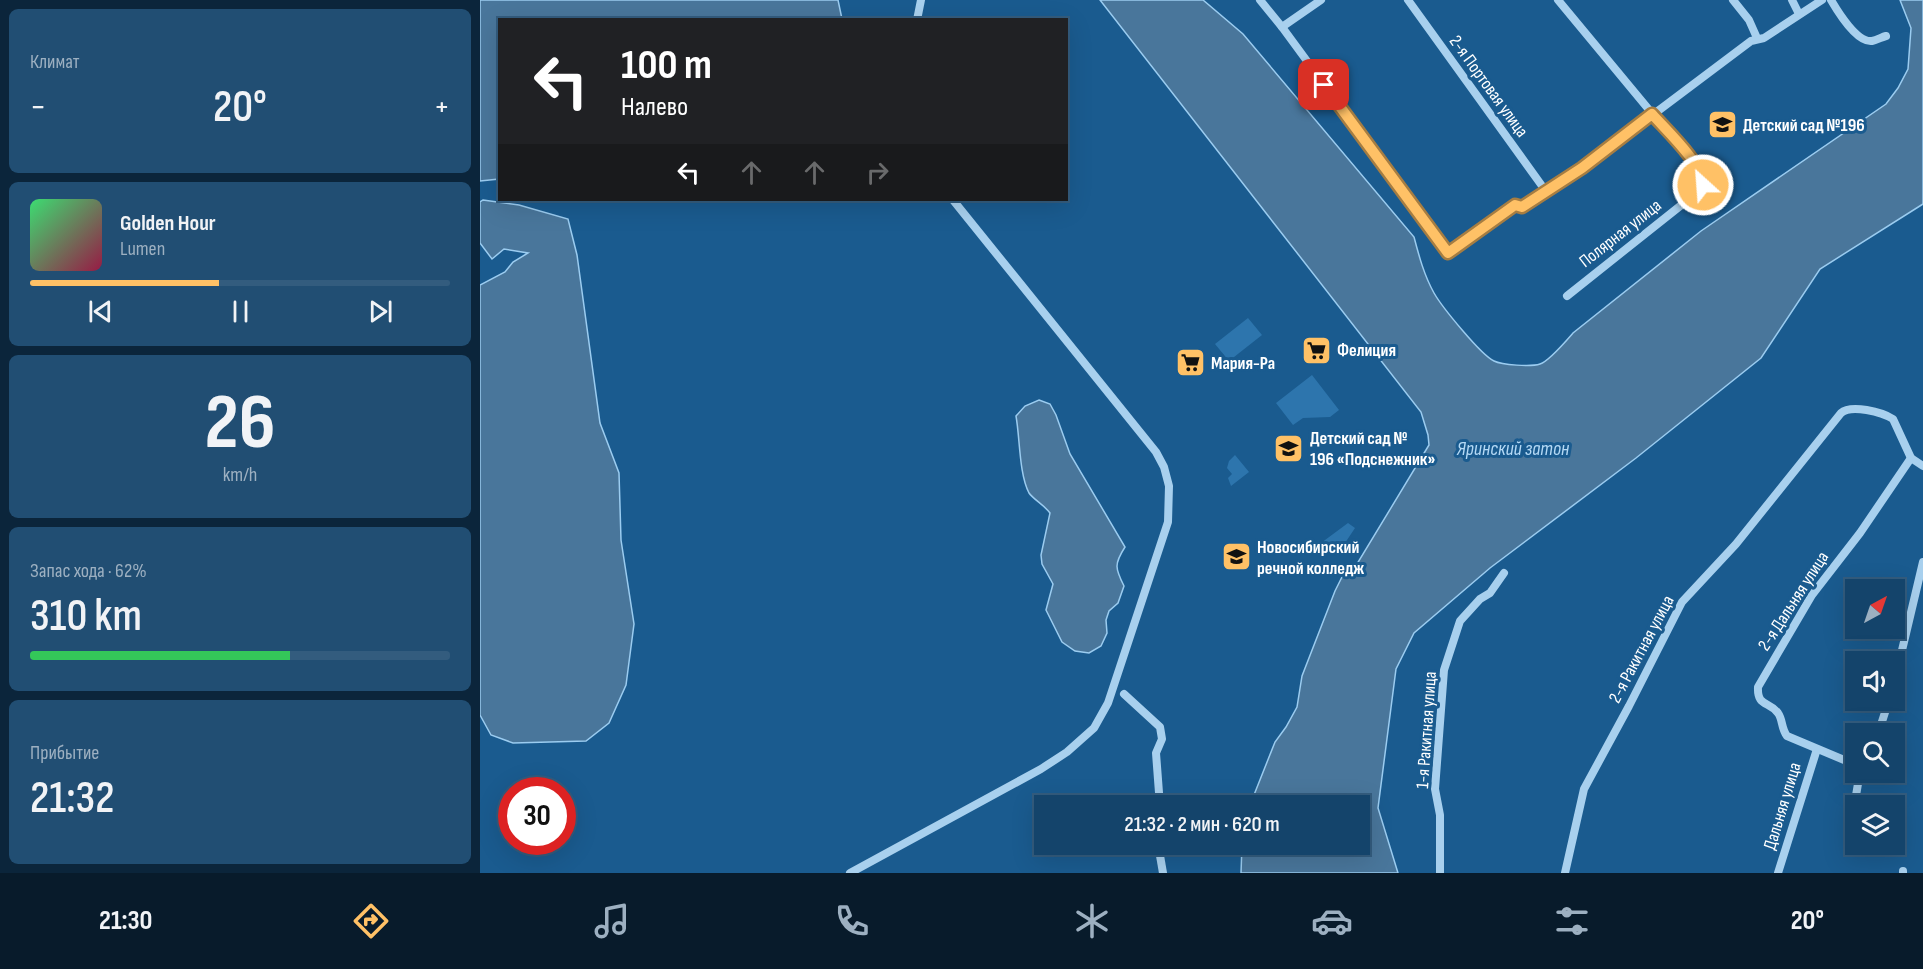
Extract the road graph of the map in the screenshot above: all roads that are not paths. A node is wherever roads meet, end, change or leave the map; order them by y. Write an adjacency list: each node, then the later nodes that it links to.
1 (921, 0): 11 (street)
2 (1260, 0): 12 (street)
3 (1321, 0): 12 (street)
4 (1408, 0): 16 (street, 2-я Портовая улица)
5 (1558, 0): 15 (street, Полярная улица)
6 (1733, 0): 14 (street)
7 (1792, 0): 10 (street)
8 (1822, 0): 10 (street)
9 (1831, 0): 13 (street)
10 (1799, 14): 14 (street)
11 (917, 18)
12 (1282, 27): 16 (street)
13 (1886, 36)
14 (1757, 38): 15 (street)
15 (1652, 114): 16 (street); 18 (street, Полярная улица)
16 (1545, 190)
17 (954, 201): 29 (street)
18 (1567, 296)
19 (1911, 458): 20 (street); 25 (street, 2-я Дальняя улица); 32 (street, 2-я Ракитная улица)
20 (1923, 466)
21 (1923, 562): 23 (street)
22 (1504, 573): 31 (street, 1-я Ракитная улица)
23 (1902, 651)
24 (1124, 694): 27 (street)
25 (1817, 749): 26 (street); 33 (street, Дальняя улица)
26 (1845, 760)
27 (1159, 795)
28 (1160, 855): 30 (street)
29 (850, 873)
30 (1163, 873)
31 (1440, 873)
32 (1565, 873)
33 (1778, 873)

